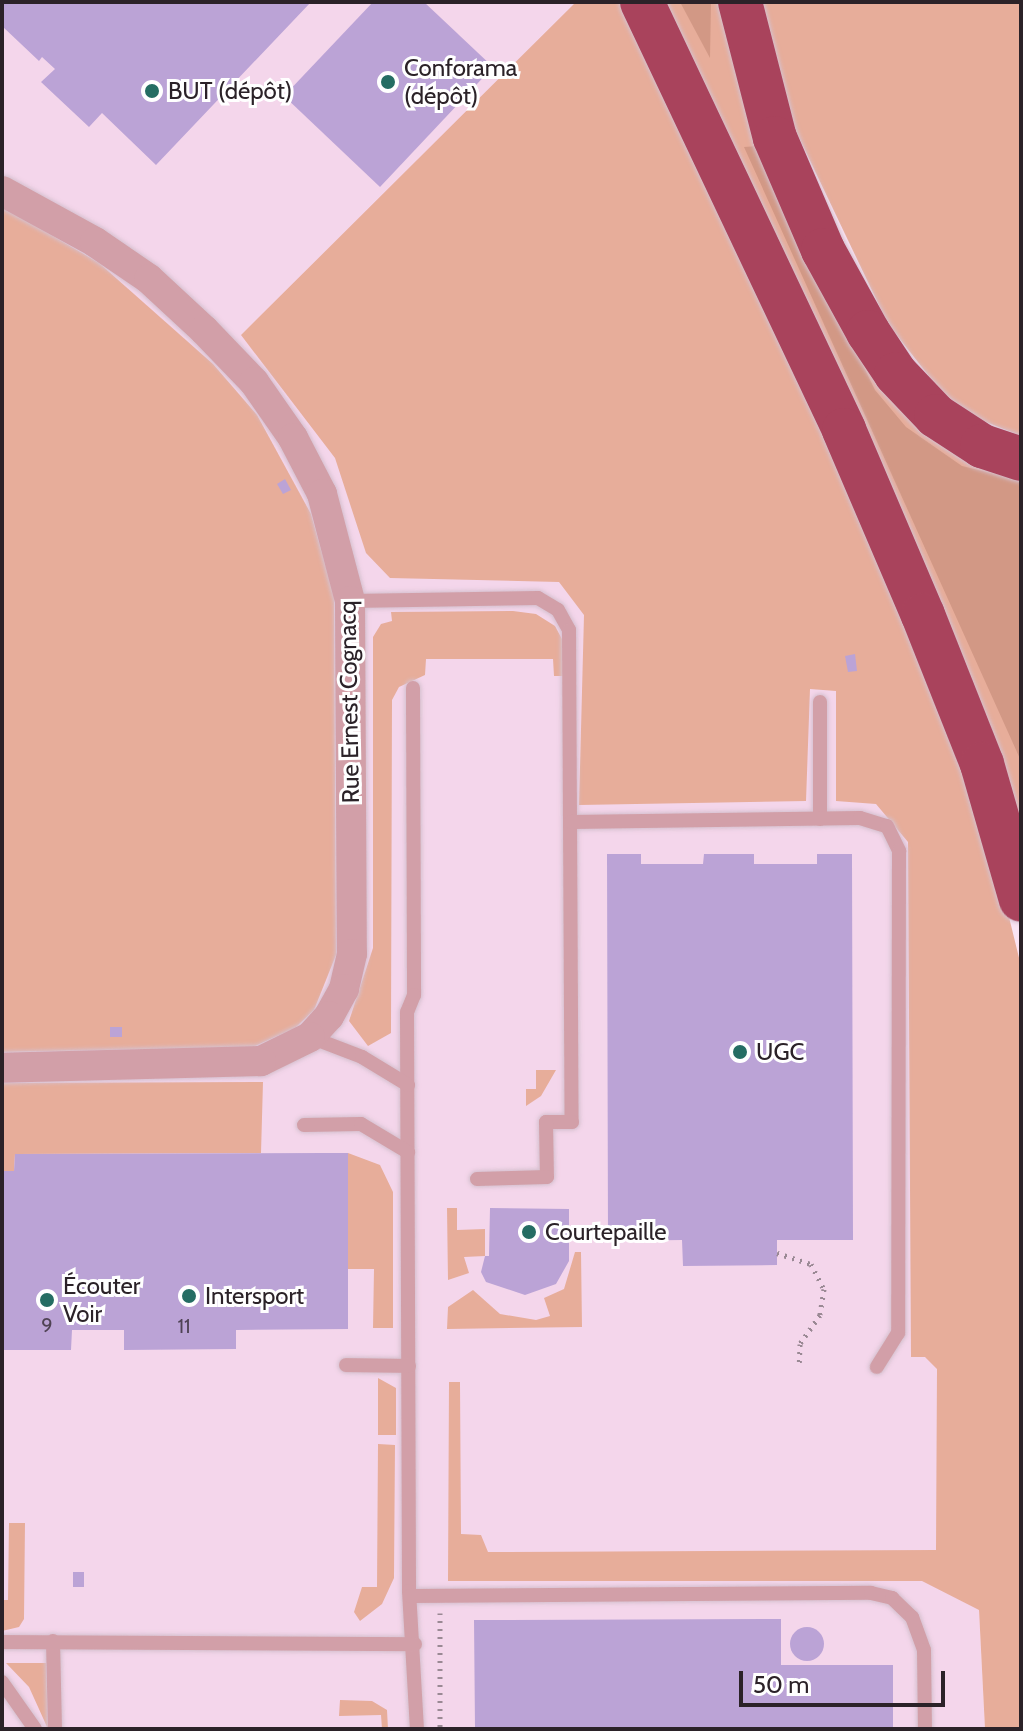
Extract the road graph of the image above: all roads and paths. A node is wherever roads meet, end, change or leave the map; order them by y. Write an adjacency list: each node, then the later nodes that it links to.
1 (642, 2): 10 (highway)
2 (740, 2): 4 (highway)
3 (2, 191): 5 (street, Rue Ernest Cognacq)
4 (1021, 459)
5 (350, 601): 9 (lane); 11 (street, Rue Ernest Cognacq)
6 (413, 688): 13 (lane)
7 (820, 702): 8 (lane)
8 (820, 819): 9 (lane); 21 (lane)
9 (571, 822): 16 (lane)
10 (1021, 900)
11 (310, 1037): 12 (street, Rue Ernest Cognacq); 13 (lane)
12 (2, 1068)
13 (408, 1085): 15 (lane)
14 (304, 1125): 15 (lane)
15 (408, 1152): 19 (lane)
16 (477, 1179)
17 (777, 1253): 20 (path)
18 (346, 1365): 19 (lane)
19 (409, 1366): 22 (lane)
20 (799, 1367)
21 (877, 1367)
22 (410, 1596): 23 (lane); 26 (lane)
23 (440, 1596): 31 (path); 32 (lane)
24 (53, 1641): 25 (lane); 26 (lane); 29 (lane)
25 (2, 1642)
26 (415, 1644): 30 (lane)
27 (2, 1682): 28 (lane)
28 (35, 1729)
29 (55, 1729)
30 (417, 1729)
31 (440, 1729)
32 (925, 1729)

